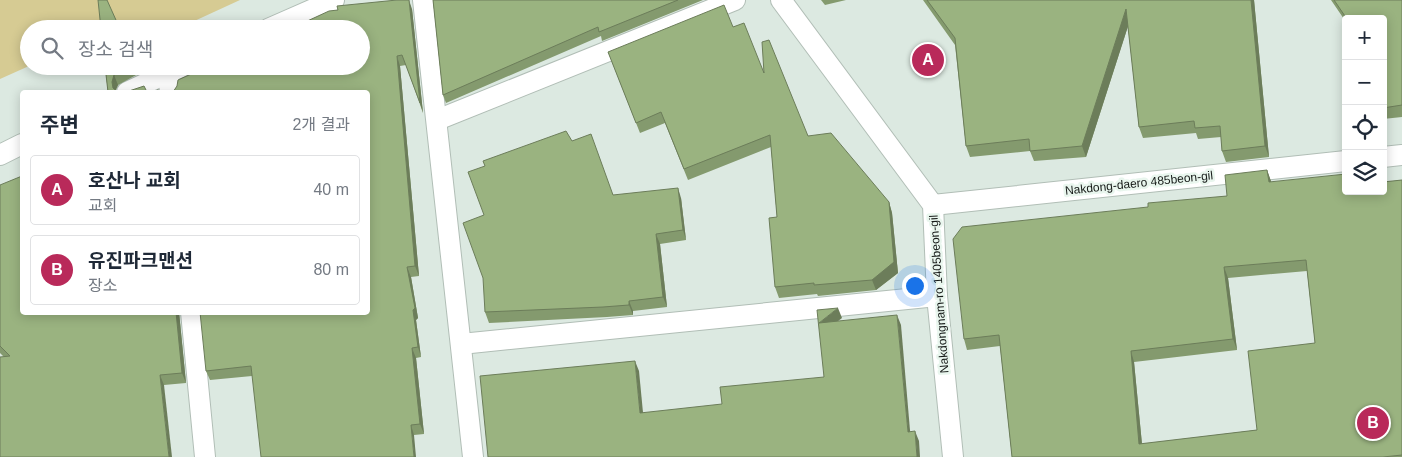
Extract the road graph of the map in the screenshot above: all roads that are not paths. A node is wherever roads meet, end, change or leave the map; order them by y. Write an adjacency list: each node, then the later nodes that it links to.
1 (334, 0): 5 (lane)
2 (424, 0): 10 (lane)
3 (735, 0): 10 (lane)
4 (781, 0): 16 (lane, Nakdongnam-ro 1405beon-gil)
5 (288, 20)
6 (162, 75): 8 (lane)
7 (174, 75): 9 (lane)
8 (131, 90)
9 (170, 90)
10 (437, 120): 19 (lane)
11 (20, 145): 12 (lane)
12 (0, 155)
13 (1402, 155): 14 (lane)
14 (1387, 157)
15 (1342, 161): 16 (lane, Nakdong-daero 485beon-gil)
16 (933, 205): 17 (lane, Nakdongnam-ro 1405beon-gil)
17 (937, 296): 19 (lane); 22 (lane, Nakdongnam-ro 1405beon-gil)
18 (191, 315): 20 (lane)
19 (461, 344): 21 (lane)
20 (205, 457)
21 (473, 457)
22 (952, 457)

